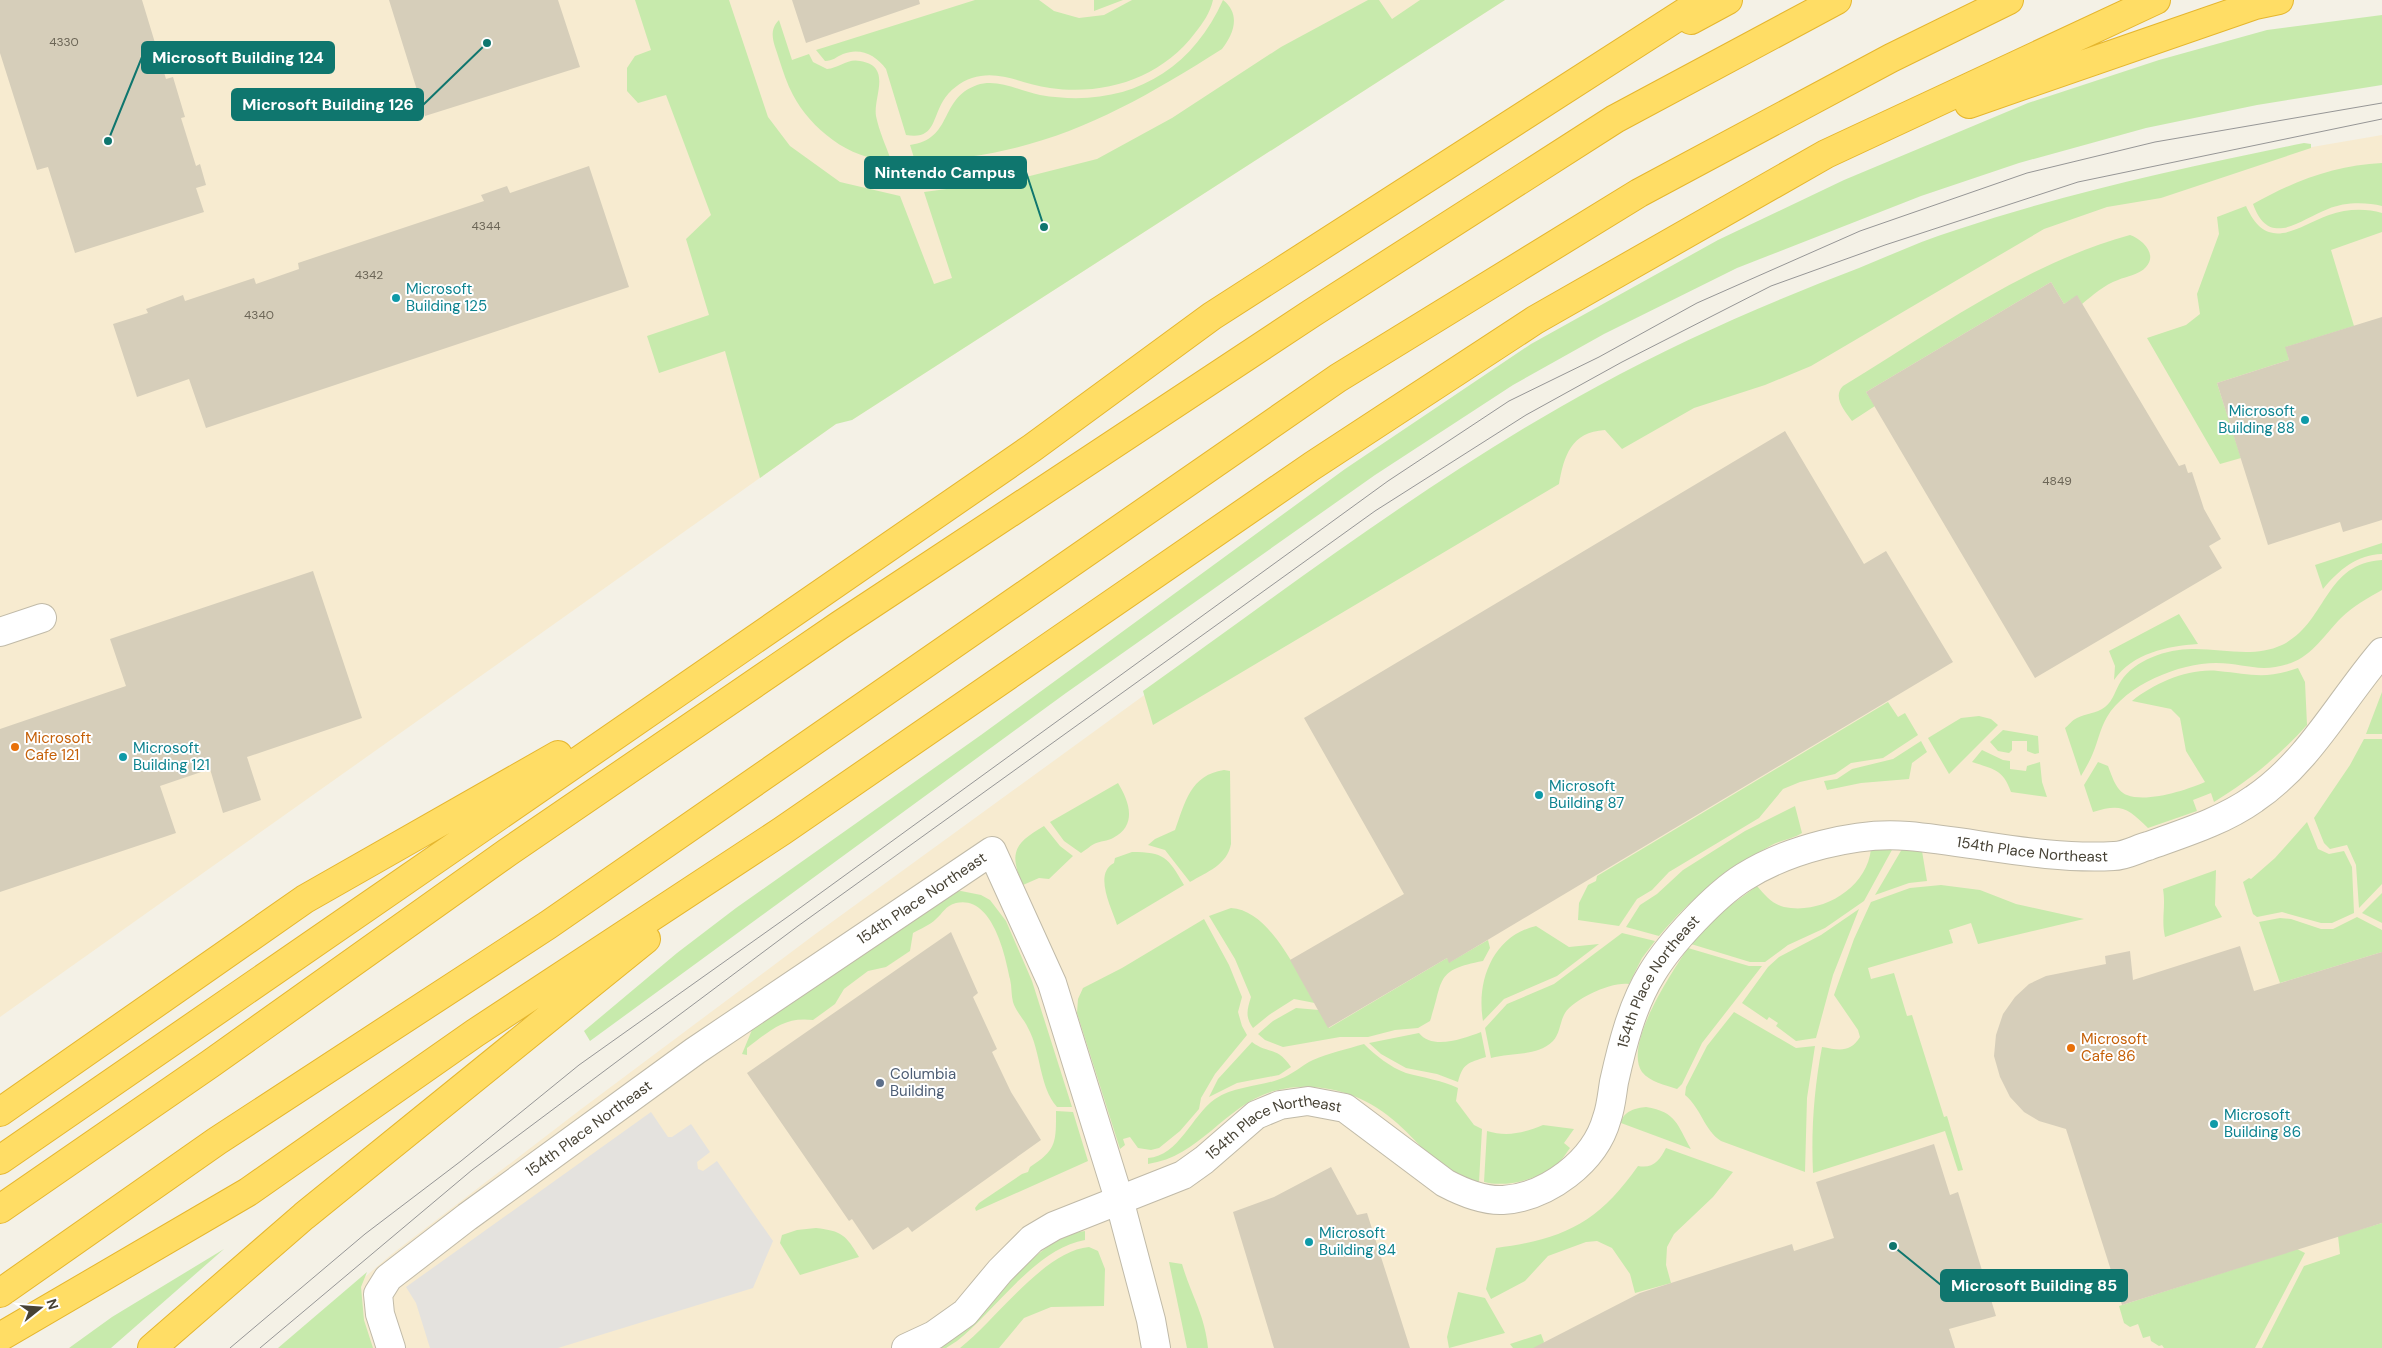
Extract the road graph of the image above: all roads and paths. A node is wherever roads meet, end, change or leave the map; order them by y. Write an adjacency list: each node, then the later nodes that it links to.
1 (1704, 0): 7 (highway)
2 (1728, 0): 7 (highway)
3 (1837, 0): 17 (highway)
4 (2009, 0): 18 (highway)
5 (2156, 0): 8 (highway)
6 (2279, 0): 8 (highway)
7 (1601, 67): 12 (highway)
8 (1826, 154): 13 (highway)
9 (42, 618): 10 (street)
10 (0, 632)
11 (2382, 652): 16 (street, 154th Place Northeast)
12 (720, 663): 14 (highway); 15 (highway)
13 (782, 831): 19 (highway); 20 (highway)
14 (0, 1112)
15 (0, 1160)
16 (1120, 1199): 21 (street, 154th Place Northeast); 22 (street); 23 (street)
17 (0, 1209)
18 (0, 1293)
19 (0, 1337)
20 (152, 1348)
21 (391, 1348)
22 (906, 1348)
23 (1156, 1348)

